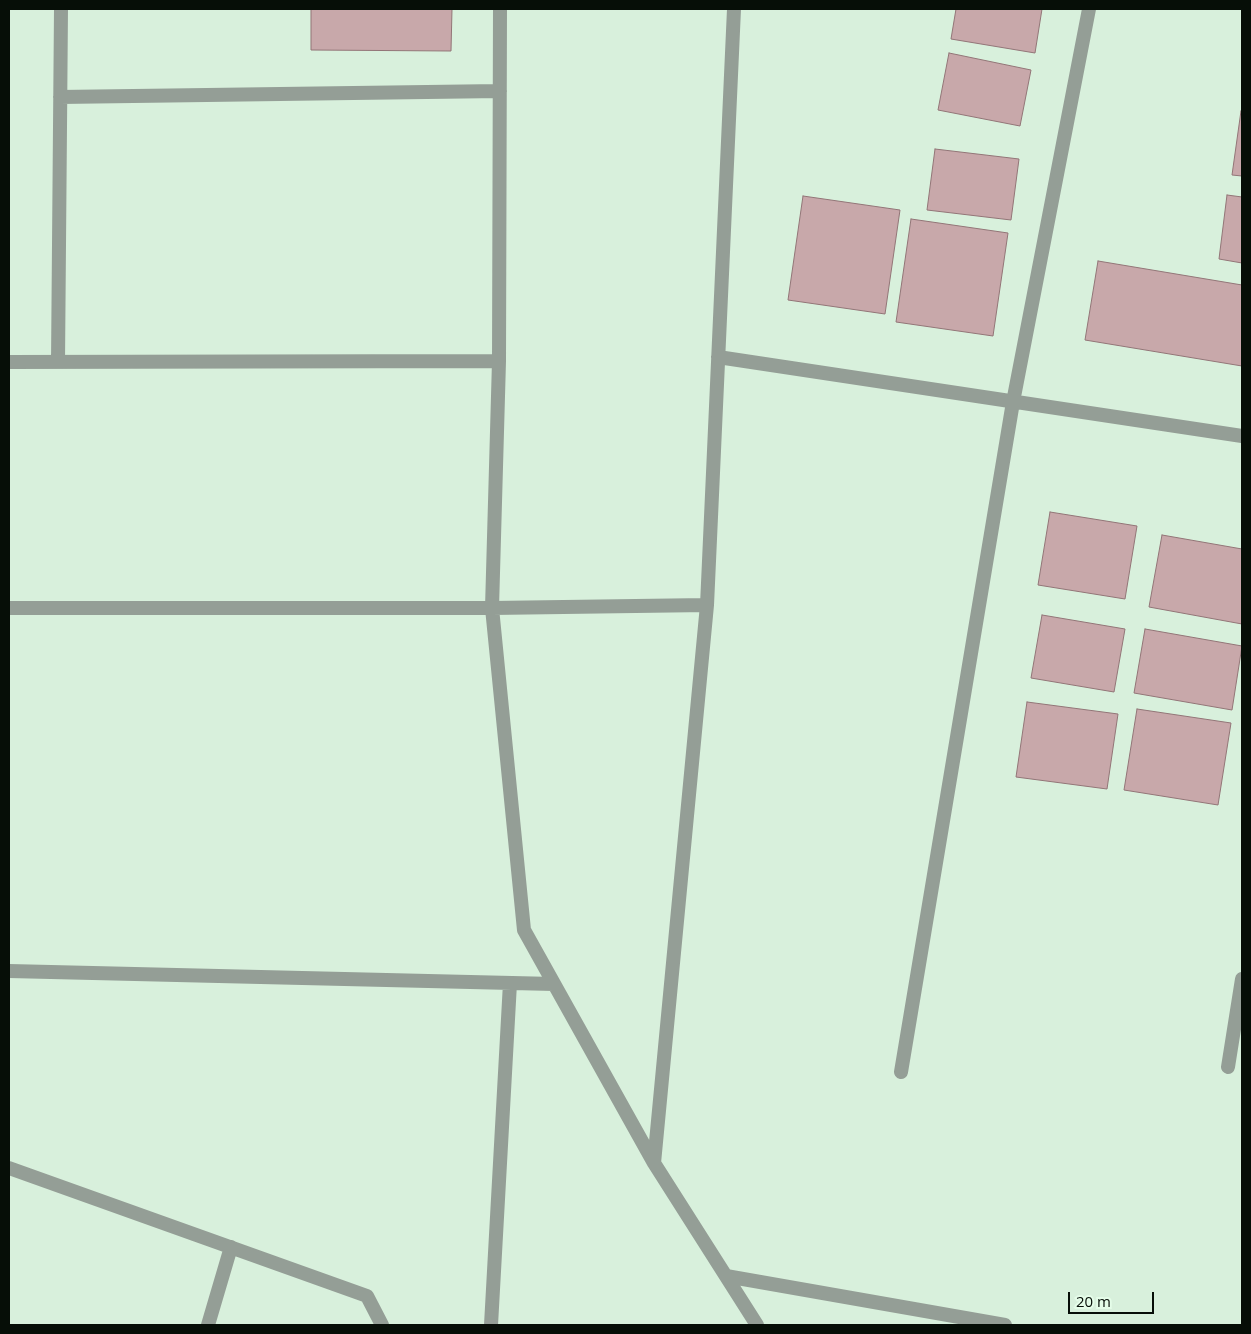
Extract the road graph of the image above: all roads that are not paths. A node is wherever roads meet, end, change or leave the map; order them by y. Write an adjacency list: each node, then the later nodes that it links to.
1 (61, 9): 6 (street)
2 (500, 9): 5 (street)
3 (734, 9): 7 (street)
4 (1089, 9): 11 (street)
5 (500, 91): 6 (street); 8 (street)
6 (60, 97): 10 (street)
7 (718, 358): 11 (street); 13 (street)
8 (498, 361): 10 (street); 15 (street)
9 (9, 362): 10 (street)
10 (58, 362)
11 (1013, 402): 12 (street); 21 (street)
12 (1242, 436)
13 (707, 604): 15 (street); 22 (street)
14 (9, 608): 15 (street)
15 (492, 608): 19 (street)
16 (9, 971): 18 (street)
17 (1242, 979): 20 (street)
18 (510, 983): 19 (street); 28 (street)
19 (554, 984): 22 (street)
20 (1228, 1067)
21 (901, 1072)
22 (654, 1163): 25 (street)
23 (9, 1168): 24 (street)
24 (231, 1247): 26 (street); 27 (street)
25 (726, 1276): 29 (street); 30 (street)
26 (208, 1325)
27 (382, 1325)
28 (491, 1325)
29 (756, 1325)
30 (1005, 1325)

